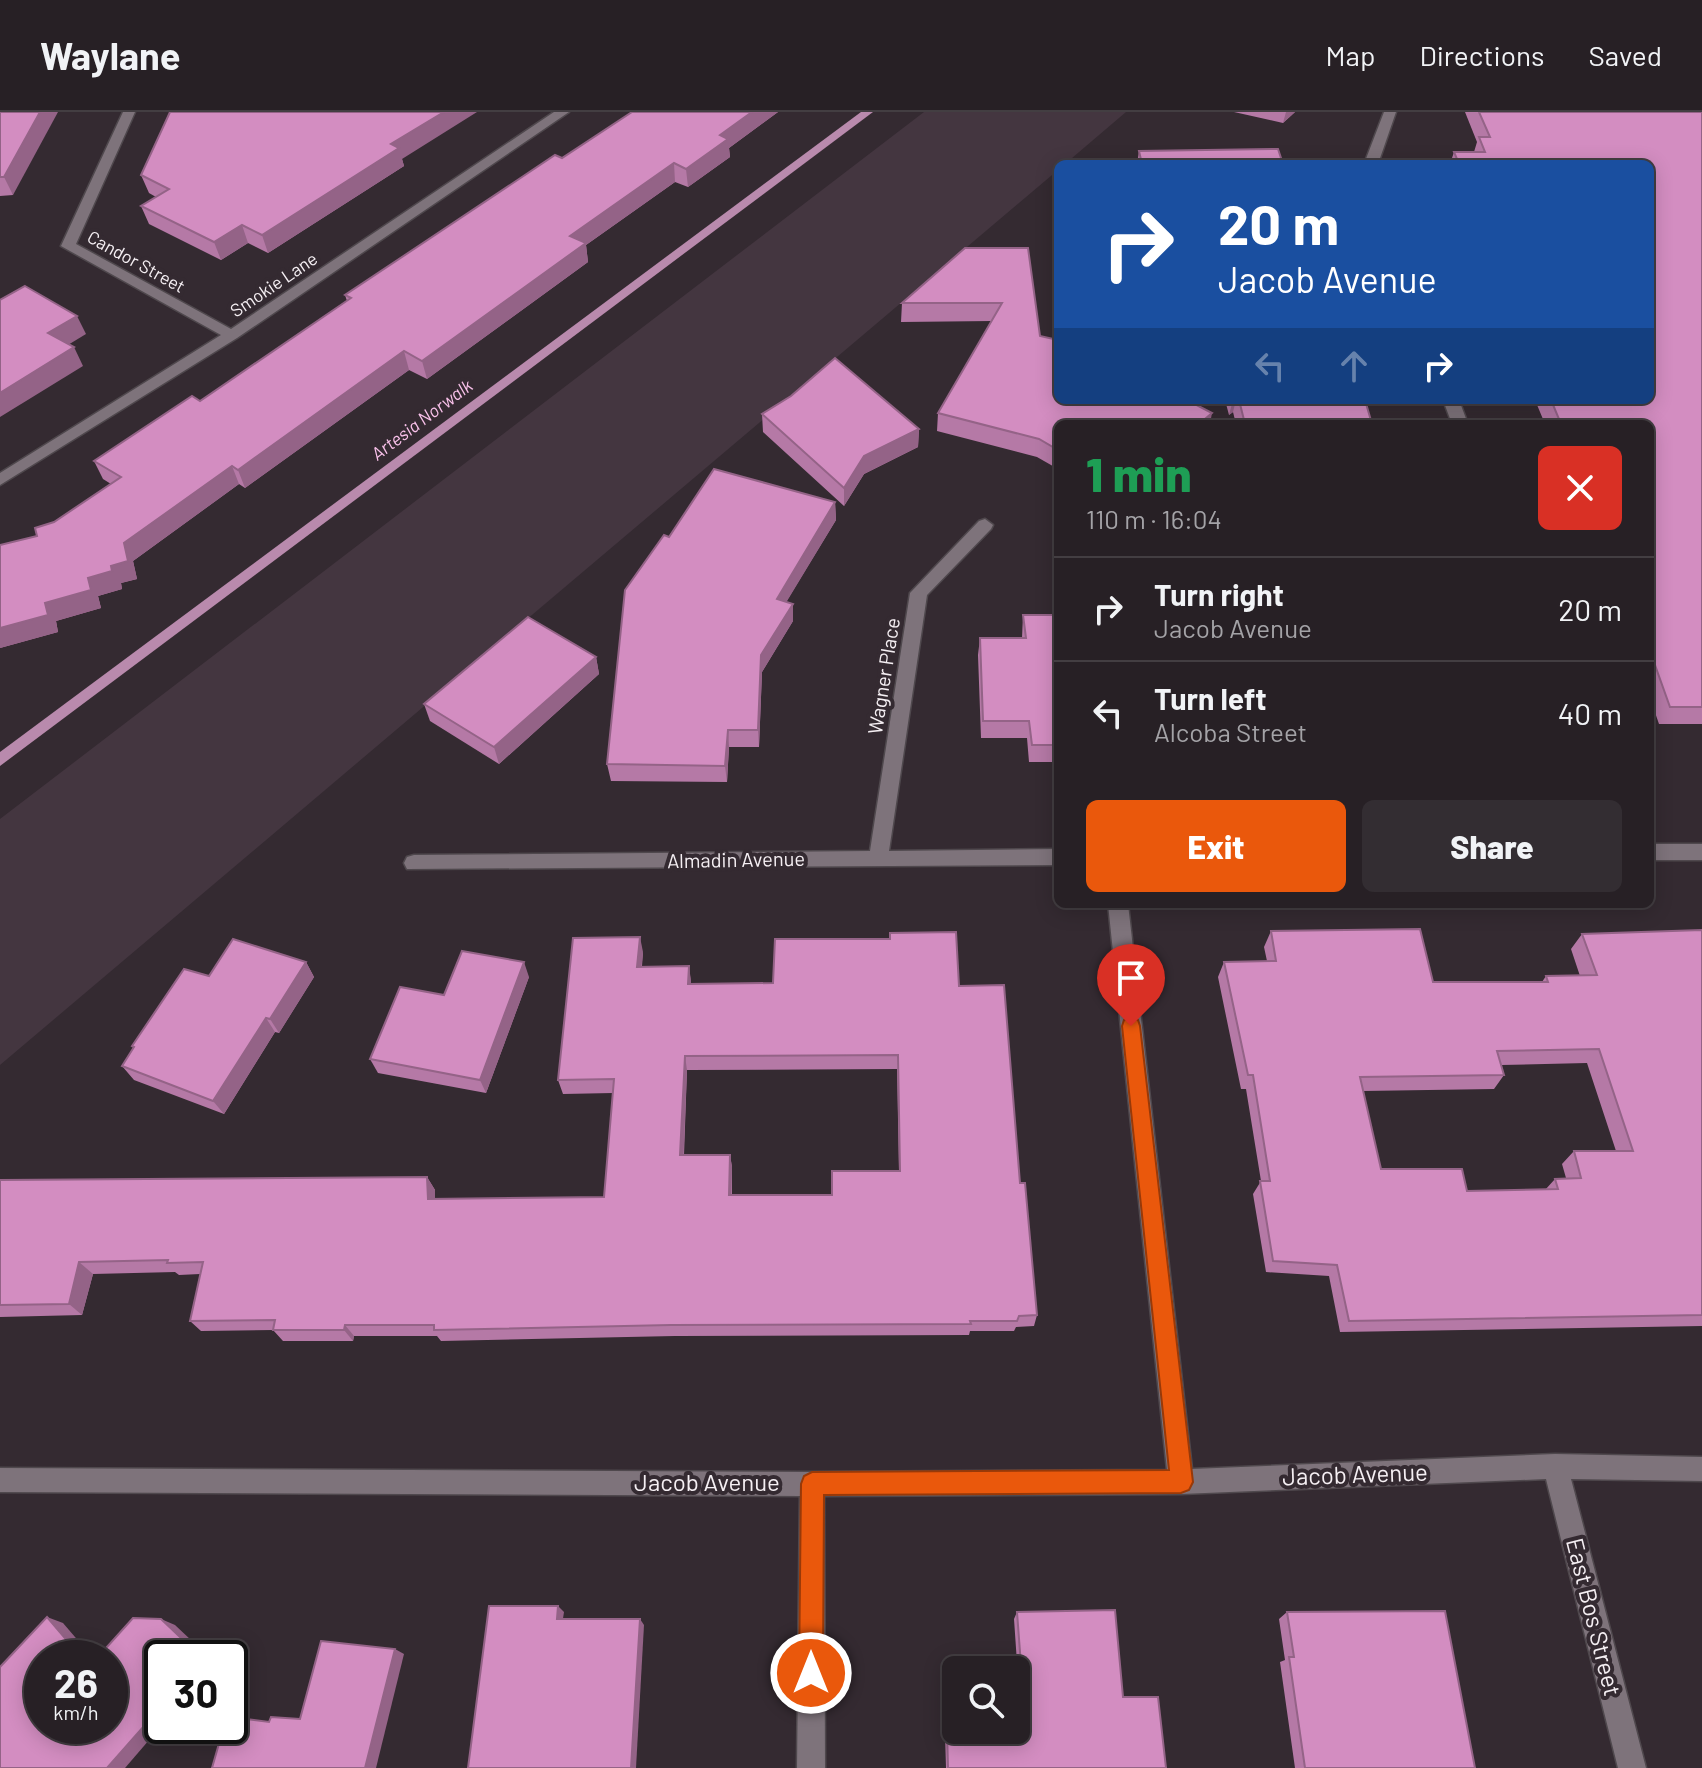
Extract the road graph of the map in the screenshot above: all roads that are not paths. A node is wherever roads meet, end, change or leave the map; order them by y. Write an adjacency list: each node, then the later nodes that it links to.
1 (129, 112): 5 (street, Candor Street)
2 (563, 112): 5 (street, Smokie Lane)
3 (1390, 112): 4 (street)
4 (1372, 160)
5 (232, 335): 6 (street, Smokie Lane)
6 (0, 480)
7 (985, 525): 11 (street, Wagner Place)
8 (1654, 852): 9 (street)
9 (1702, 852)
10 (1054, 857): 11 (street, Almadin Avenue)
11 (878, 859): 12 (street, Almadin Avenue)
12 (414, 863)
13 (1118, 908): 17 (street)
14 (1555, 1466): 15 (street, Jacob Avenue); 17 (street, Jacob Avenue); 20 (street, East Bos Street)
15 (1702, 1469)
16 (0, 1480): 18 (street, Jacob Avenue)
17 (1181, 1482): 18 (street, Jacob Avenue)
18 (812, 1484): 19 (street)
19 (811, 1768)
20 (1632, 1768)

